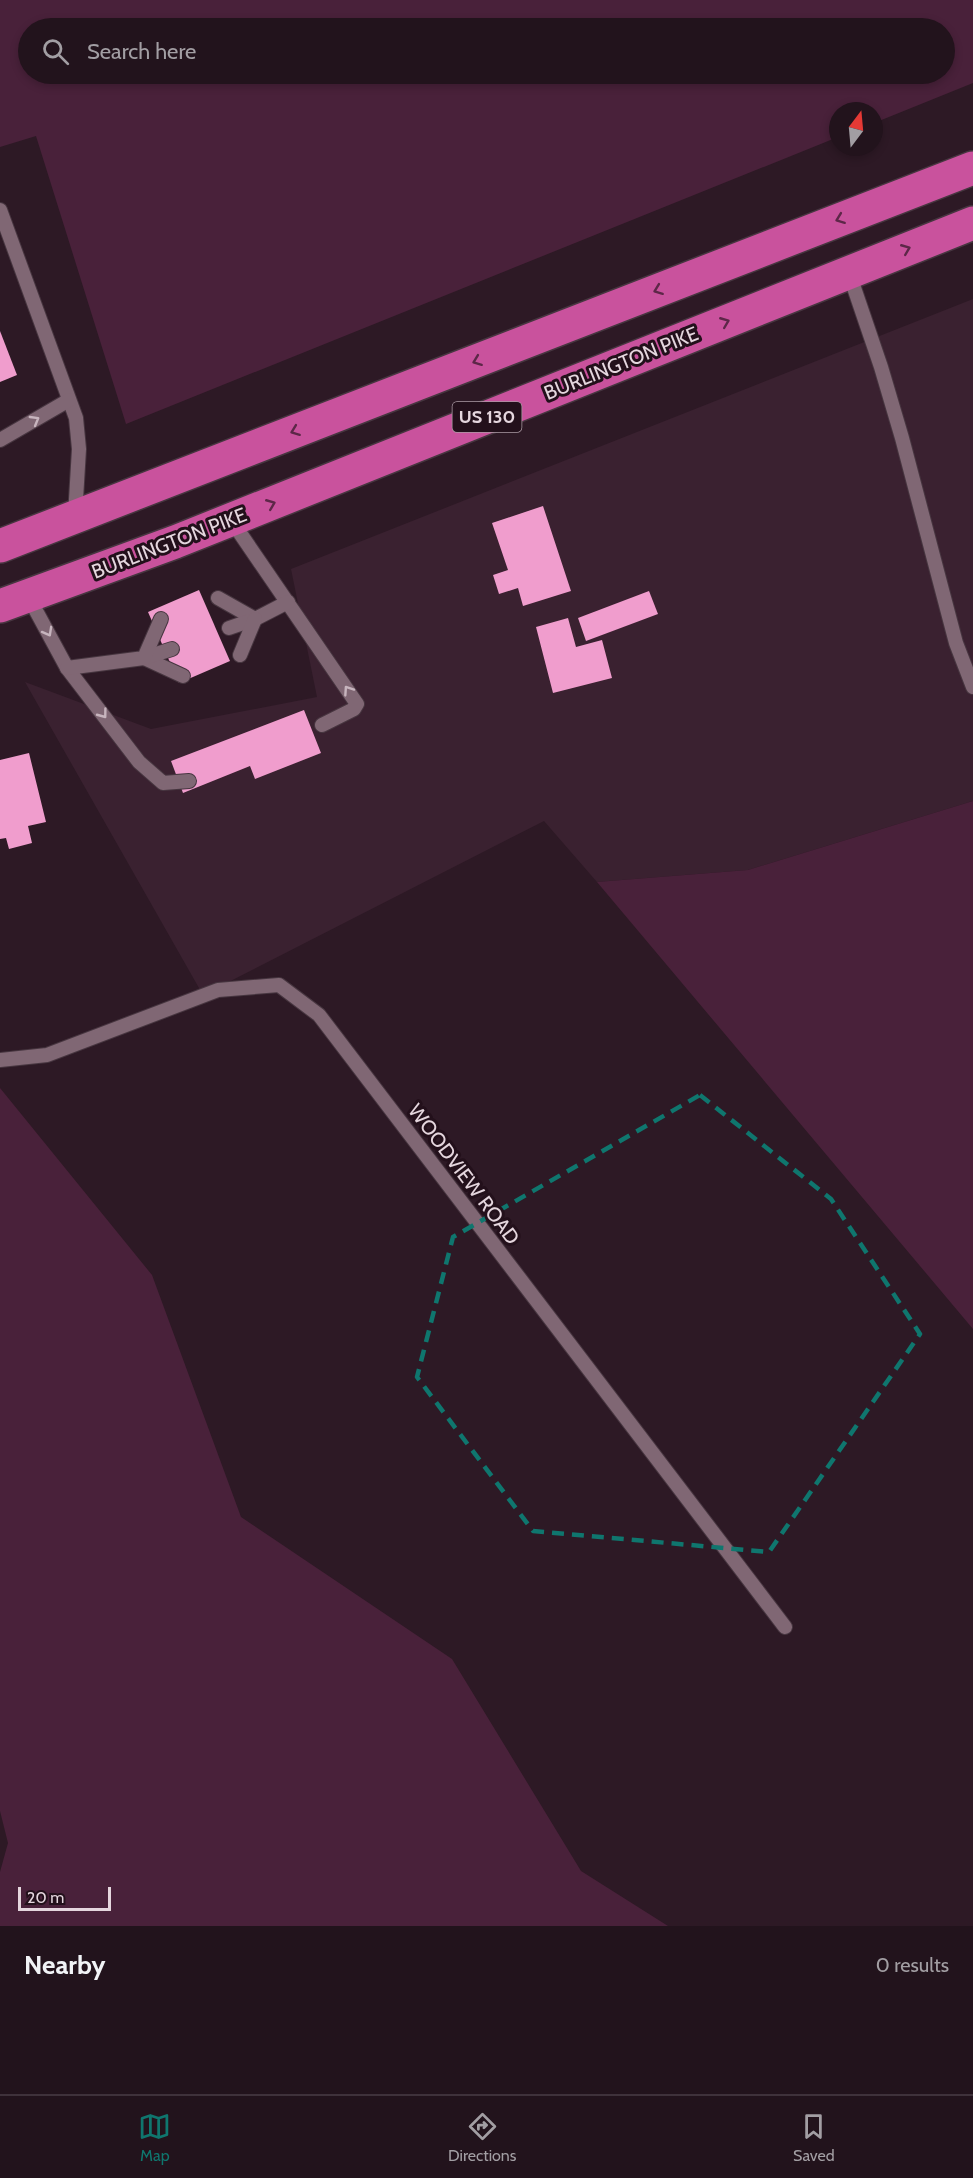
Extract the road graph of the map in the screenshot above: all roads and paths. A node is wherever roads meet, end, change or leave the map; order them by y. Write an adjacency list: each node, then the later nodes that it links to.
1 (973, 168): 7 (highway, one-way to 7)
2 (0, 210): 5 (lane)
3 (973, 223): 4 (highway, BURLINGTON PIKE / US 130, one-way to 3)
4 (849, 272): 8 (highway, BURLINGTON PIKE / US 130, one-way to 4); 21 (lane)
5 (69, 400): 6 (lane, one-way to 5); 7 (lane)
6 (0, 440)
7 (75, 516): 9 (highway)
8 (231, 520): 11 (highway, BURLINGTON PIKE / US 130); 12 (lane)
9 (0, 546)
10 (218, 598): 14 (lane)
11 (14, 601): 19 (lane, one-way to 19)
12 (288, 602): 14 (lane); 22 (lane, one-way to 12)
13 (161, 619): 18 (lane)
14 (255, 619): 15 (lane); 17 (lane)
15 (229, 628)
16 (172, 649): 18 (lane)
17 (240, 655)
18 (144, 658): 19 (lane); 20 (lane)
19 (67, 668): 23 (lane, one-way to 23)
20 (183, 676)
21 (973, 687)
22 (322, 725)
23 (189, 781)
24 (0, 1060): 25 (lane, WOODVIEW ROAD)
25 (785, 1627)

